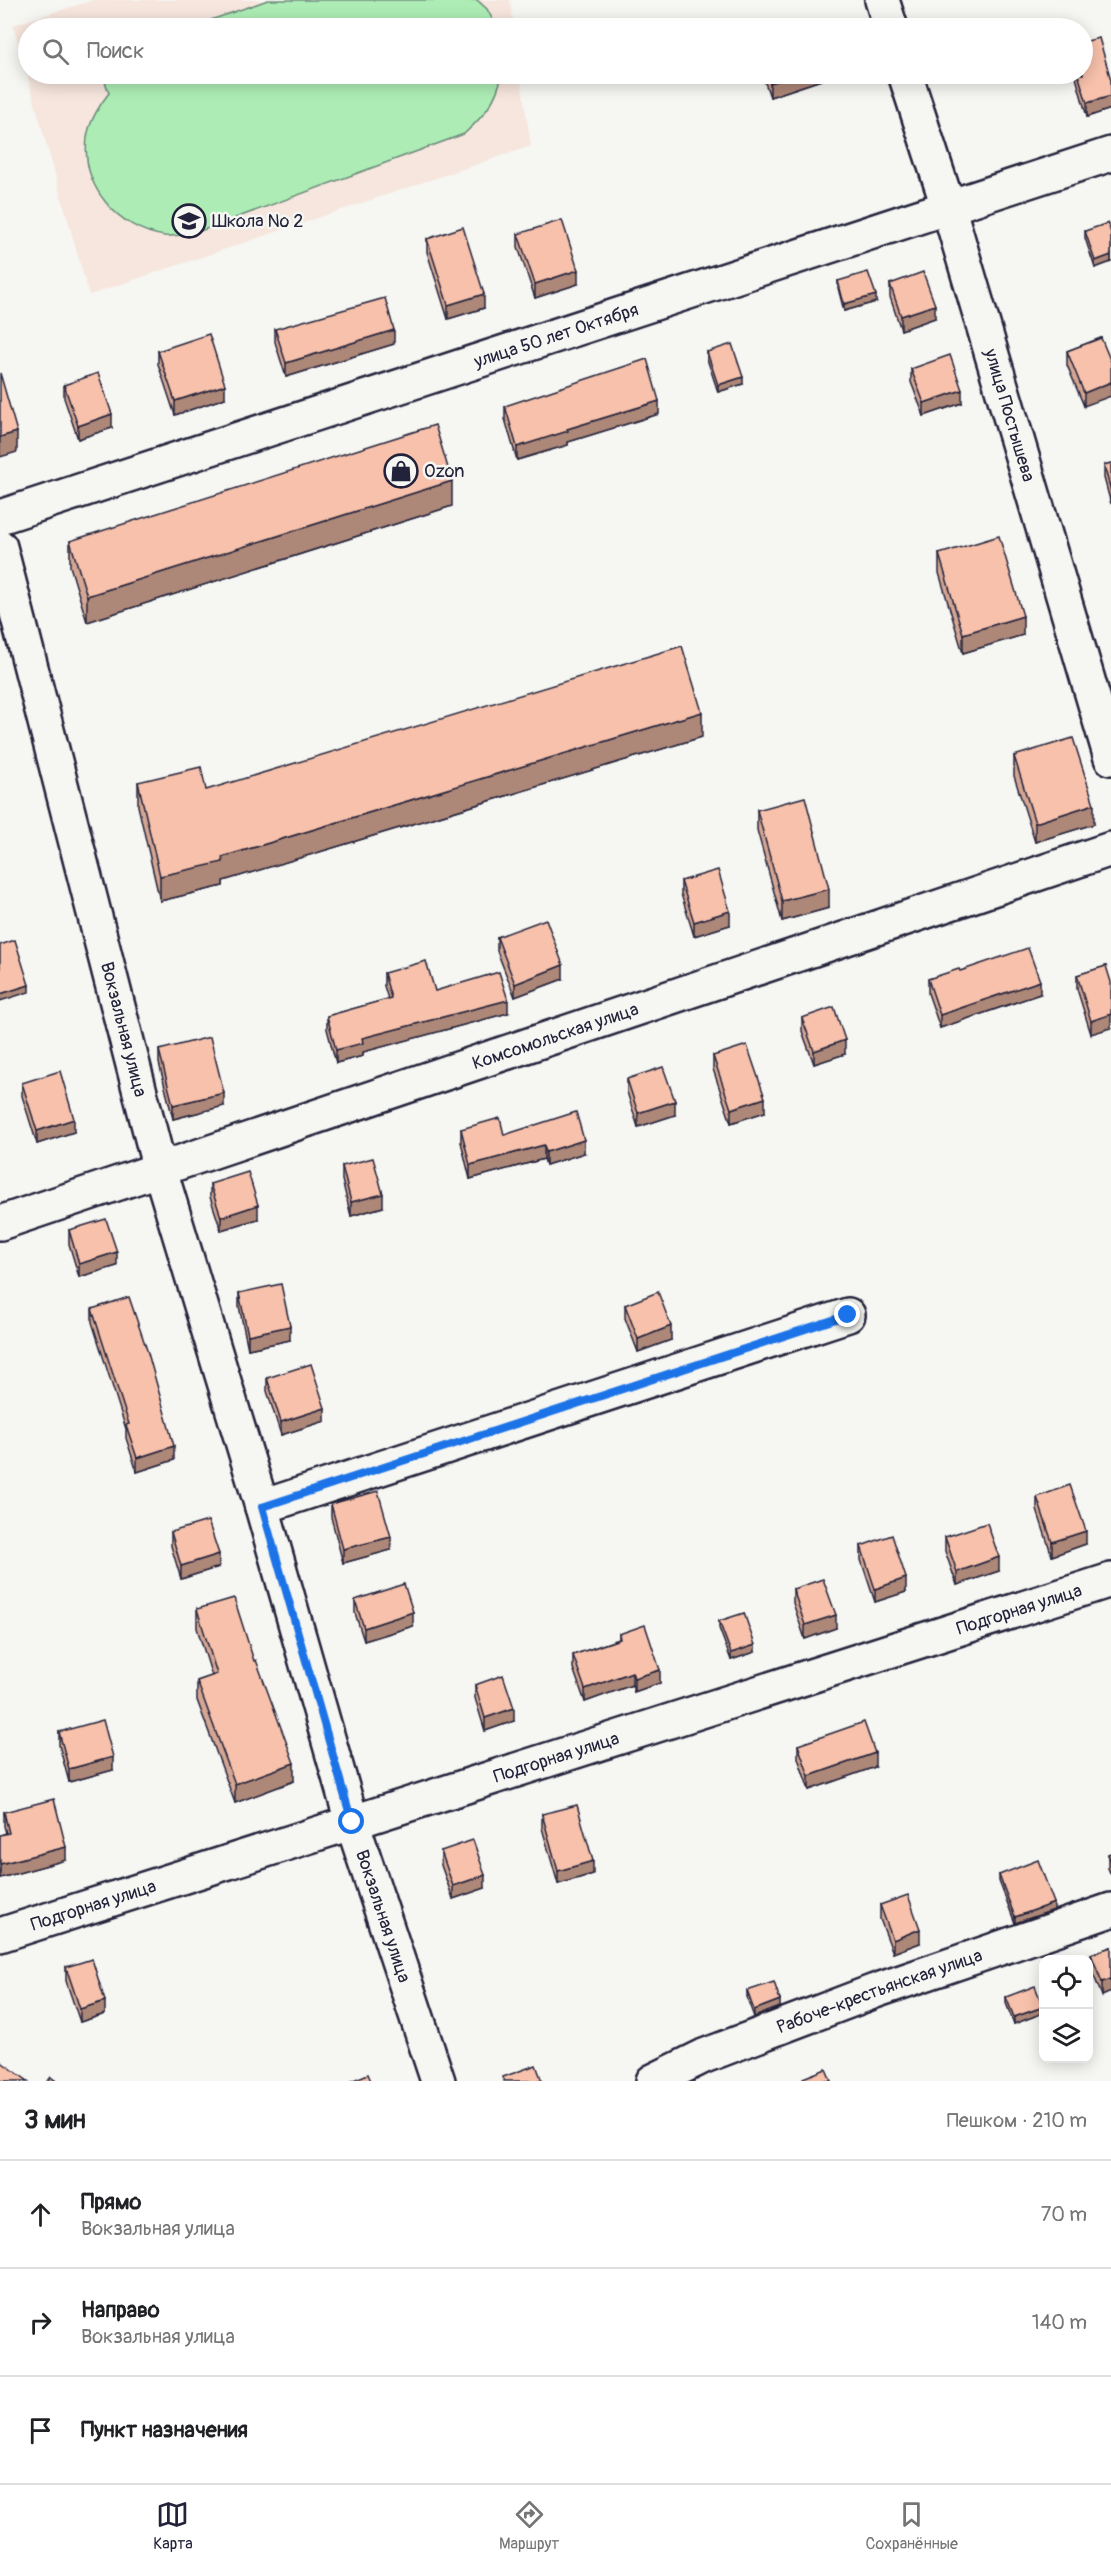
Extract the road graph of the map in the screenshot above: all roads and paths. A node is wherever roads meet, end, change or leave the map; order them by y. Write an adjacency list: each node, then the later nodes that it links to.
1 (882, 0): 2 (street)
2 (888, 18)
3 (908, 84): 5 (street, улица Постышева)
4 (1111, 154): 5 (street, улица 50 лет Октября)
5 (948, 206): 6 (street, улица 50 лет Октября); 8 (street, улица Постышева)
6 (0, 517)
7 (0, 547): 10 (street, Вокзальная улица)
8 (1111, 758)
9 (1111, 849): 10 (street, Комсомольская улица)
10 (160, 1170): 11 (street, Комсомольская улица); 13 (street, Вокзальная улица)
11 (0, 1223)
12 (848, 1315): 13 (street)
13 (262, 1507): 15 (street, Вокзальная улица)
14 (1111, 1580): 15 (street, Подгорная улица)
15 (352, 1822): 17 (street, Подгорная улица); 18 (street, Вокзальная улица)
16 (1111, 1910): 19 (street, Рабоче-крестьянская улица)
17 (0, 1935)
18 (438, 2081)
19 (654, 2081)

